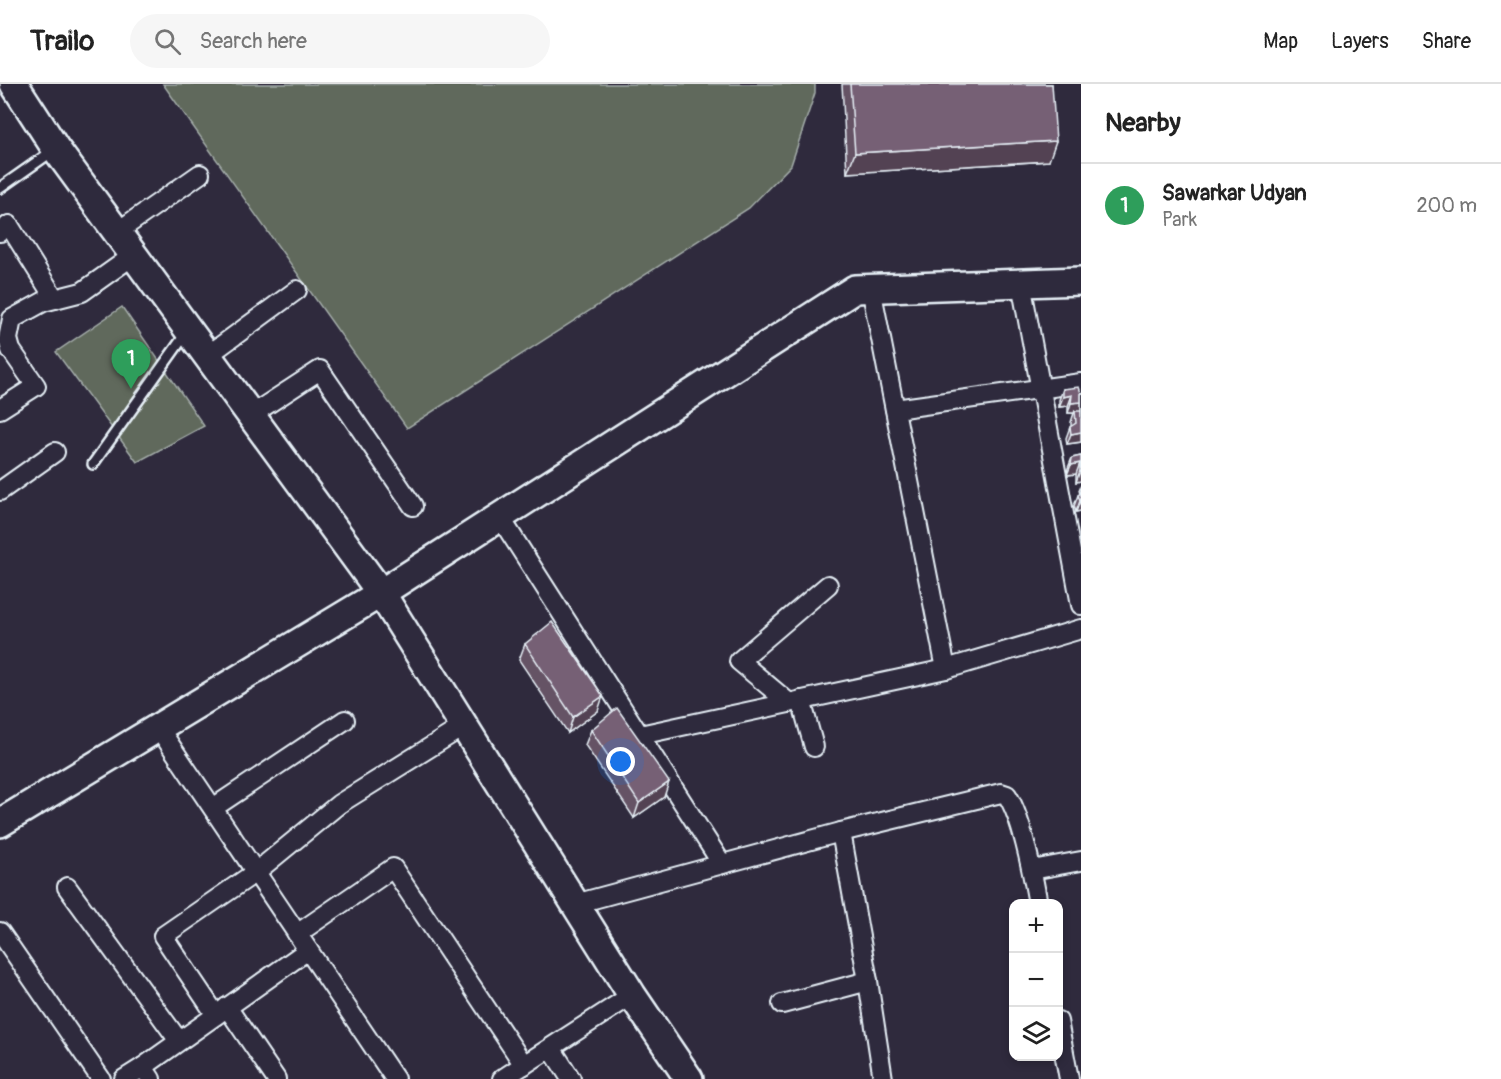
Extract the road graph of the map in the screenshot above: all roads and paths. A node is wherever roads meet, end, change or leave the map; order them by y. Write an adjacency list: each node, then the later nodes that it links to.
1 (14, 84): 2 (street)
2 (56, 148): 4 (lane); 6 (street)
3 (200, 174): 6 (street)
4 (0, 188)
5 (0, 232): 12 (street)
6 (117, 232): 7 (street)
7 (134, 255): 12 (street); 13 (street)
8 (1081, 281): 9 (street)
9 (1021, 283): 10 (street); 16 (street)
10 (871, 288): 18 (street); 24 (street)
11 (297, 290): 14 (street)
12 (55, 299): 17 (street)
13 (188, 330): 14 (street); 21 (lane)
14 (207, 356): 19 (street)
15 (1081, 383): 16 (street)
16 (1040, 388): 18 (street); 25 (street)
17 (0, 409)
18 (895, 409): 30 (street)
19 (251, 415): 23 (street); 27 (street)
20 (55, 452): 22 (street)
21 (93, 464)
22 (0, 491)
23 (413, 506)
24 (500, 517): 27 (street); 35 (street)
25 (1073, 523): 28 (street)
26 (828, 585): 31 (street)
27 (381, 593): 33 (street); 34 (street)
28 (1081, 604)
29 (1081, 628): 30 (street)
30 (945, 669): 31 (street)
31 (795, 701): 35 (street); 36 (street)
32 (345, 720): 37 (street)
33 (464, 726): 43 (street); 46 (street)
34 (158, 728): 37 (street); 38 (street)
35 (640, 735): 41 (street)
36 (814, 747)
37 (213, 808): 43 (street)
38 (0, 823)
39 (841, 832): 41 (street); 42 (street); 50 (street)
40 (1081, 861): 42 (street)
41 (722, 864): 46 (street)
42 (1032, 870): 45 (street)
43 (256, 872): 48 (street); 53 (street)
44 (67, 887): 54 (street)
45 (1037, 899)
46 (575, 904): 51 (street)
47 (0, 932): 59 (street)
48 (297, 934): 49 (street); 57 (street)
49 (308, 950): 53 (street); 62 (street)
50 (868, 981): 52 (street); 66 (street)
51 (632, 995): 56 (street); 65 (street)
52 (782, 1004)
53 (222, 1011): 54 (street); 61 (street)
54 (179, 1041): 58 (street)
55 (1063, 1044): 67 (street)
56 (550, 1048): 57 (street); 64 (street)
57 (524, 1065): 63 (street)
58 (147, 1073): 60 (street)
59 (101, 1079)
60 (124, 1079)
61 (276, 1079)
62 (395, 1079)
63 (502, 1079)
64 (571, 1079)
65 (689, 1079)
66 (883, 1079)
67 (1069, 1079)

